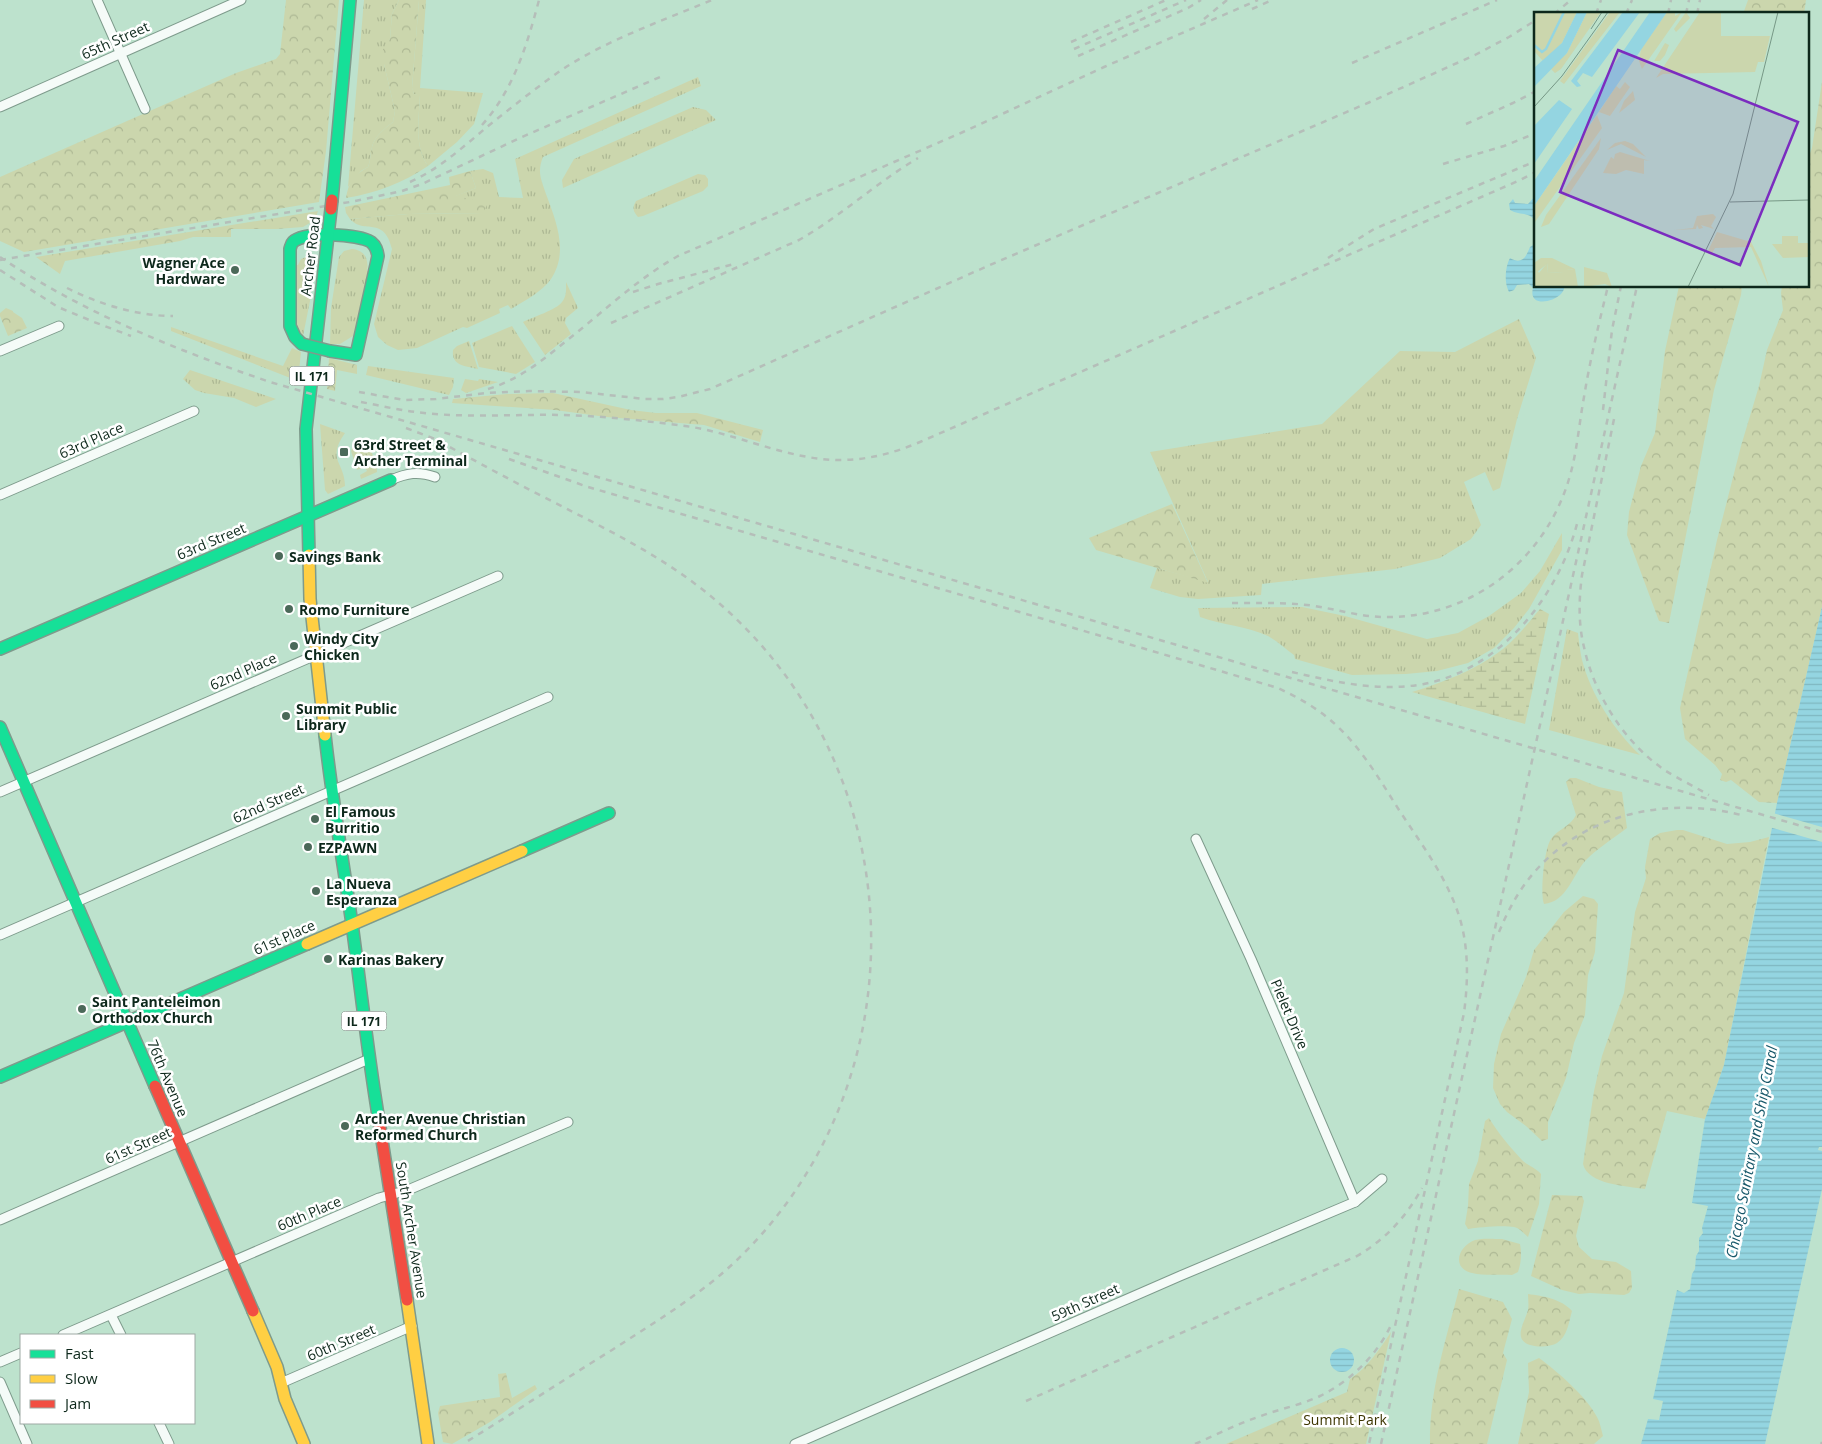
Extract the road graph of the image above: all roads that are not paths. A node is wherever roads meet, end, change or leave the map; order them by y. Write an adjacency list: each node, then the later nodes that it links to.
1 (97, 0): 4 (street)
2 (241, 0): 4 (street, 65th Street)
3 (350, 0): 7 (main road, Archer Road / IL 171)
4 (120, 53): 5 (street, 65th Street); 6 (street)
5 (0, 107)
6 (145, 109)
7 (328, 236): 7 (main road, bridge); 14 (main road, Archer Road / IL 171)
8 (59, 326): 9 (street)
9 (0, 352)
10 (194, 411): 13 (street, 63rd Place)
11 (435, 477): 12 (street, 63rd Street)
12 (391, 480): 14 (main road, 63rd Street)
13 (0, 495)
14 (308, 515): 16 (main road, 63rd Street); 17 (main road, South Archer Avenue / IL 171)
15 (498, 576): 17 (street, 62nd Place)
16 (0, 649)
17 (315, 654): 20 (street, 62nd Place); 21 (main road, South Archer Avenue / IL 171)
18 (548, 697): 21 (street, 62nd Street)
19 (0, 726): 20 (main road, 76th Avenue)
20 (24, 782): 22 (street, 62nd Place); 25 (main road, 76th Avenue)
21 (331, 790): 25 (street, 62nd Street); 26 (main road, South Archer Avenue / IL 171)
22 (0, 792)
23 (609, 813): 26 (main road, 61st Place)
24 (1196, 838): 35 (street, Pielet Drive)
25 (76, 902): 27 (street, 62nd Street); 28 (main road, 76th Avenue)
26 (352, 924): 28 (main road, 61st Place); 29 (main road, South Archer Avenue / IL 171)
27 (0, 935)
28 (127, 1022): 30 (main road, 61st Place); 32 (main road, 76th Avenue)
29 (369, 1059): 32 (street, 61st Street); 34 (main road, South Archer Avenue / IL 171)
30 (0, 1077)
31 (568, 1122): 34 (street, 60th Place)
32 (179, 1142): 36 (street, 61st Street); 37 (main road, 76th Avenue)
33 (1382, 1179): 35 (street, 59th Street)
34 (392, 1195): 37 (street, 60th Place); 39 (main road, South Archer Avenue / IL 171)
35 (1355, 1202): 51 (street, 59th Street)
36 (0, 1220)
37 (231, 1262): 38 (street, 60th Place); 45 (main road, 76th Avenue)
38 (112, 1315): 40 (street, 60th Place); 41 (street)
39 (412, 1326): 45 (street, 60th Street); 47 (main road, South Archer Avenue / IL 171)
40 (65, 1334)
41 (120, 1334)
42 (20, 1353): 43 (street)
43 (0, 1362)
44 (0, 1382): 48 (street)
45 (281, 1383): 50 (main road, 76th Avenue)
46 (159, 1424): 49 (street)
47 (428, 1443)
48 (27, 1444)
49 (169, 1444)
50 (304, 1444)
51 (795, 1444)

